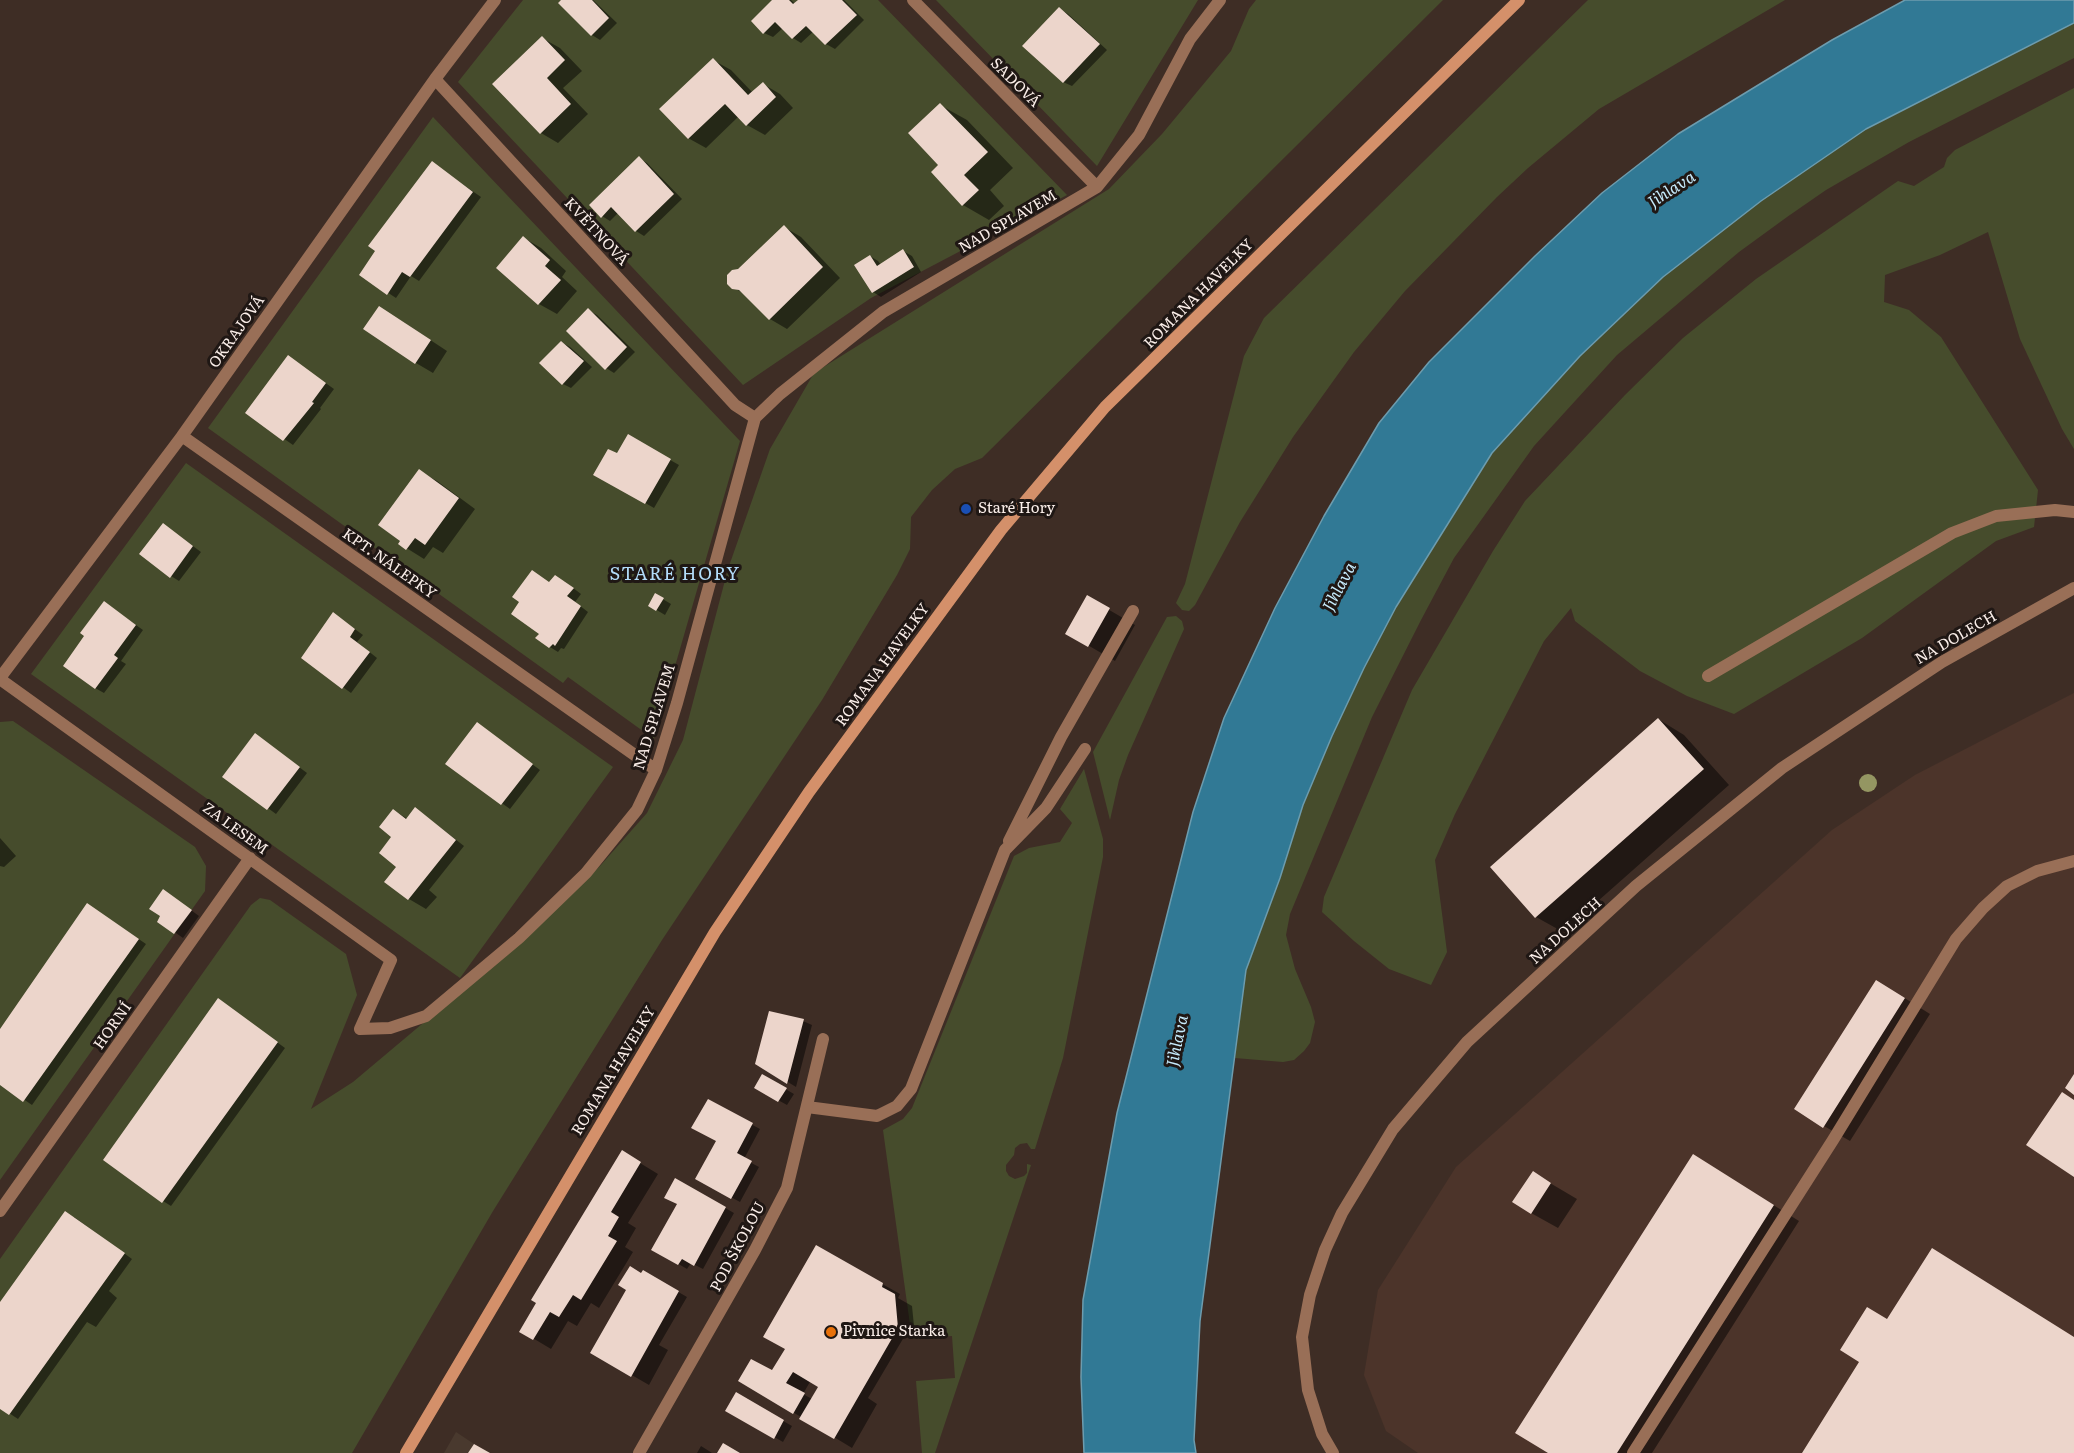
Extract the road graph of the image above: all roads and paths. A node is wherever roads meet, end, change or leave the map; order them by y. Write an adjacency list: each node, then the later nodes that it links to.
1 (495, 0): 5 (street, OKRAJOVÁ)
2 (913, 0): 6 (street, SADOVÁ)
3 (1220, 0): 6 (street, NAD SPLAVEM)
4 (1519, 0): 23 (street, ROMANA HAVELKY)
5 (435, 79): 7 (street, KVĚTNOVÁ); 8 (street, OKRAJOVÁ)
6 (1097, 187): 7 (street, NAD SPLAVEM)
7 (754, 418): 15 (street, NAD SPLAVEM)
8 (182, 436): 13 (street, OKRAJOVÁ); 15 (street, KPT. NÁLEPKY)
9 (2074, 512): 12 (street)
10 (2074, 588): 25 (street, NA DOLECH)
11 (1133, 611): 16 (street)
12 (1708, 676)
13 (0, 679): 17 (street, ZA LESEM)
14 (1085, 749): 16 (street)
15 (656, 770): 19 (street, NAD SPLAVEM)
16 (1005, 850): 21 (street)
17 (250, 858): 19 (street, ZA LESEM); 22 (street, HORNÍ)
18 (2074, 861): 26 (street)
19 (360, 1029)
20 (823, 1039): 21 (street, POD ŠKOLOU)
21 (807, 1107): 24 (street, POD ŠKOLOU)
22 (0, 1211)
23 (406, 1453)
24 (639, 1453)
25 (1333, 1453)
26 (1633, 1453)

